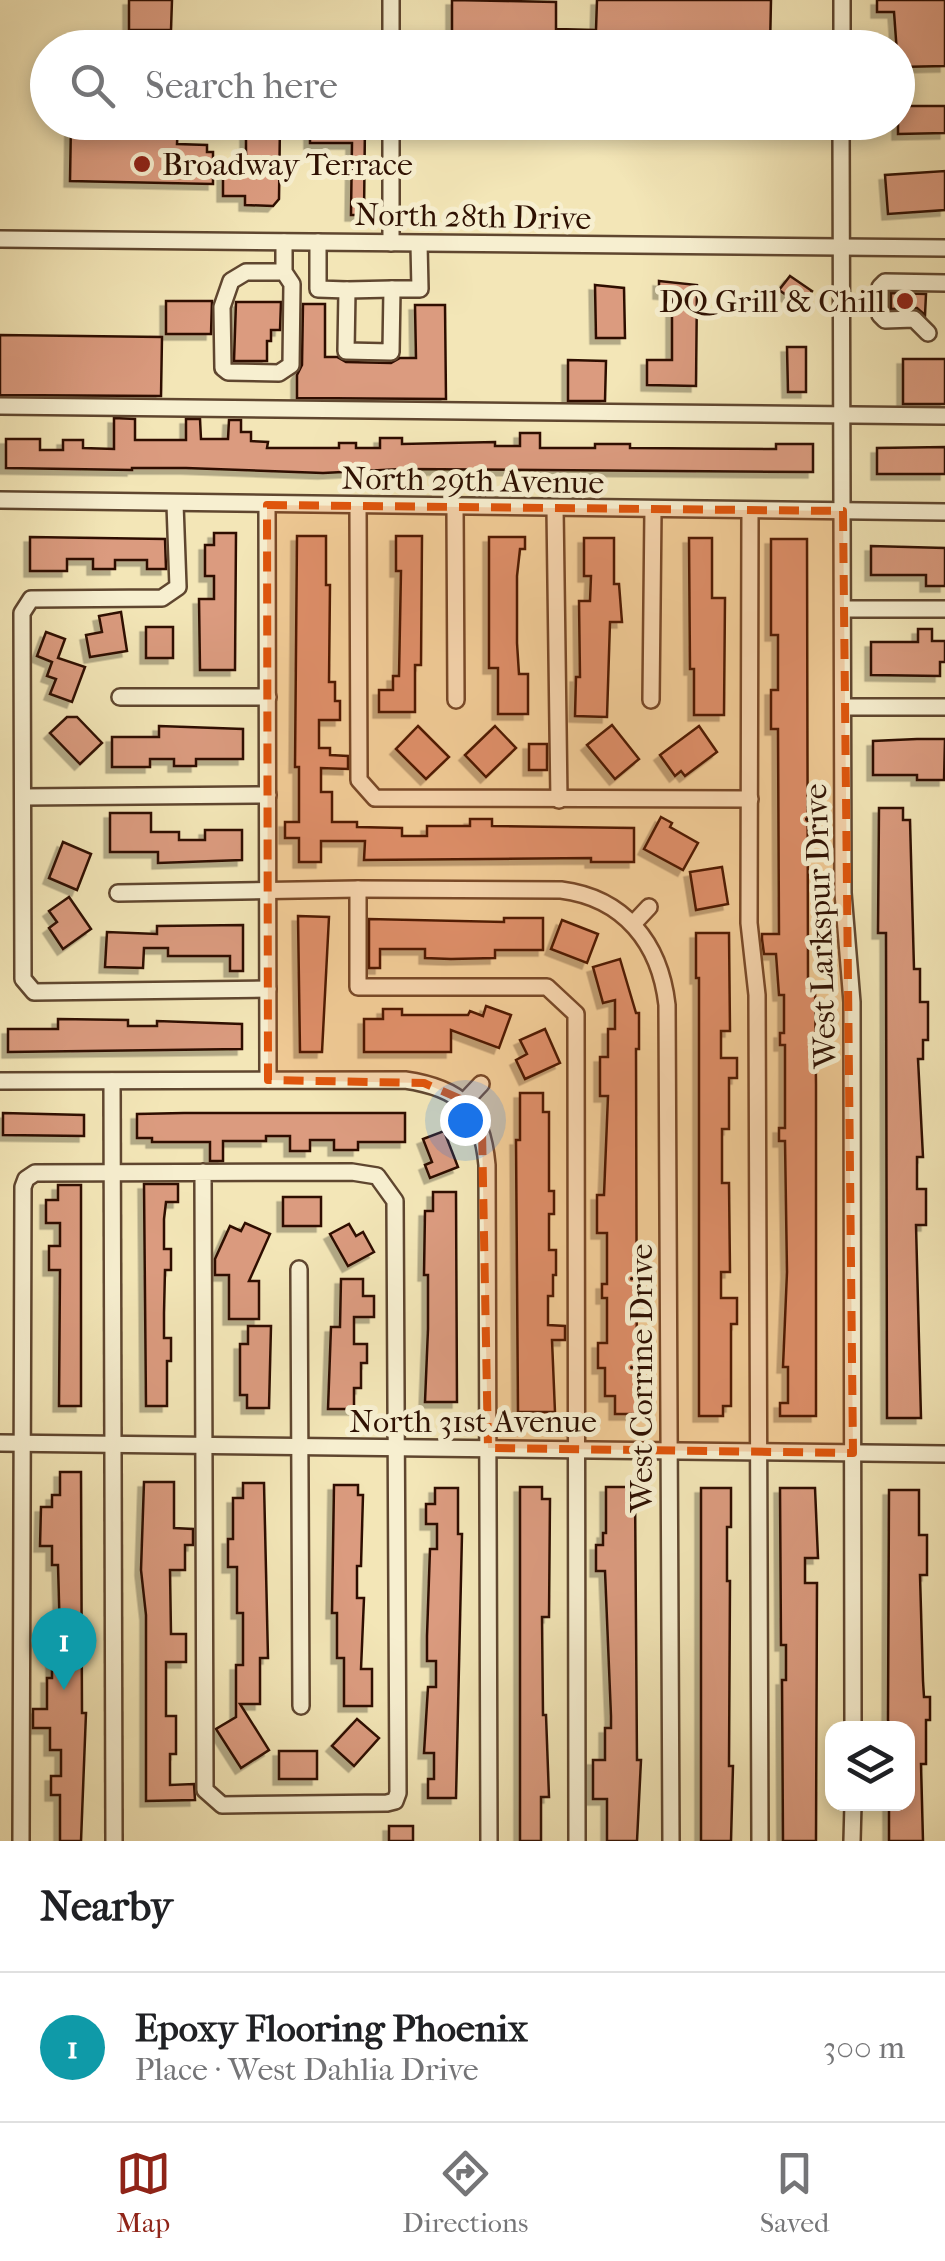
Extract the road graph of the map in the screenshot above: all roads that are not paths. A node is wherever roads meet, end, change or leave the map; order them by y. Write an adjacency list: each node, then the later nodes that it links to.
1 (390, 0): 3 (street)
2 (842, 0): 4 (street)
3 (391, 30)
4 (842, 30)
5 (391, 140): 10 (street)
6 (842, 140): 12 (street, West Larkspur Drive)
7 (0, 238): 8 (street, North 28th Drive)
8 (284, 242): 9 (street, North 28th Drive); 14 (street)
9 (318, 242): 10 (street, North 28th Drive); 17 (street)
10 (391, 243): 11 (street, North 28th Drive)
11 (419, 244): 12 (street, North 28th Drive); 16 (street)
12 (841, 246): 13 (street, North 28th Drive); 20 (street, West Larkspur Drive)
13 (945, 248)
14 (284, 272): 14 (street)
15 (945, 282): 18 (street)
16 (392, 289): 17 (street); 17 (street)
17 (348, 290)
18 (928, 333)
19 (0, 406): 20 (street)
20 (842, 414): 21 (street); 30 (street, West Larkspur Drive)
21 (945, 416)
22 (0, 500): 23 (street, North 29th Avenue)
23 (175, 504): 24 (street, North 29th Avenue); 41 (street)
24 (267, 505): 25 (street, North 29th Avenue); 35 (street)
25 (358, 506): 26 (street, North 29th Avenue); 43 (street)
26 (455, 507): 27 (street, North 29th Avenue); 36 (street)
27 (555, 508): 28 (street, North 29th Avenue); 43 (street)
28 (653, 510): 29 (street, North 29th Avenue); 37 (street)
29 (750, 510): 30 (street, North 29th Avenue); 42 (street)
30 (843, 511): 31 (street, North 29th Avenue); 32 (street, West Larkspur Drive)
31 (945, 512)
32 (843, 609): 33 (street); 39 (street, West Larkspur Drive)
33 (945, 610)
34 (120, 697): 35 (street)
35 (268, 697): 40 (street)
36 (456, 700)
37 (651, 700)
38 (945, 706): 39 (street)
39 (844, 707): 68 (street, West Larkspur Drive)
40 (268, 794): 41 (street); 45 (street)
41 (24, 796): 49 (street)
42 (750, 799): 43 (street); 67 (street)
43 (559, 800)
44 (358, 889): 45 (street); 48 (street); 65 (street)
45 (268, 891): 46 (street); 49 (street)
46 (118, 893)
47 (650, 906): 48 (street)
48 (634, 922): 66 (street, West Corrine Drive)
49 (268, 990): 50 (street)
50 (268, 1080): 52 (street); 54 (street)
51 (0, 1081): 52 (street)
52 (112, 1081): 55 (street)
53 (481, 1084): 54 (street)
54 (465, 1101): 64 (street)
55 (113, 1172): 56 (street); 59 (street); 60 (street)
56 (203, 1172): 61 (street); 63 (street)
57 (299, 1269): 62 (street)
58 (0, 1442): 59 (street, North 31st Avenue)
59 (23, 1443): 60 (street, North 31st Avenue); 73 (street)
60 (113, 1445): 61 (street, North 31st Avenue); 74 (street)
61 (204, 1446): 62 (street, North 31st Avenue); 63 (street)
62 (302, 1447): 63 (street, North 31st Avenue); 70 (street)
63 (398, 1448): 64 (street, North 31st Avenue)
64 (488, 1448): 65 (street, North 31st Avenue); 75 (street)
65 (579, 1449): 66 (street, North 31st Avenue); 76 (street)
66 (669, 1450): 67 (street, North 31st Avenue); 77 (street, West Corrine Drive)
67 (760, 1451): 68 (street, North 31st Avenue); 78 (street)
68 (853, 1452): 69 (street, North 31st Avenue); 71 (street, West Larkspur Drive)
69 (945, 1454)
70 (301, 1706)
71 (853, 1721)
72 (852, 1811): 79 (street)
73 (22, 1841)
74 (114, 1841)
75 (489, 1841)
76 (577, 1841)
77 (671, 1841)
78 (760, 1841)
79 (852, 1841)

